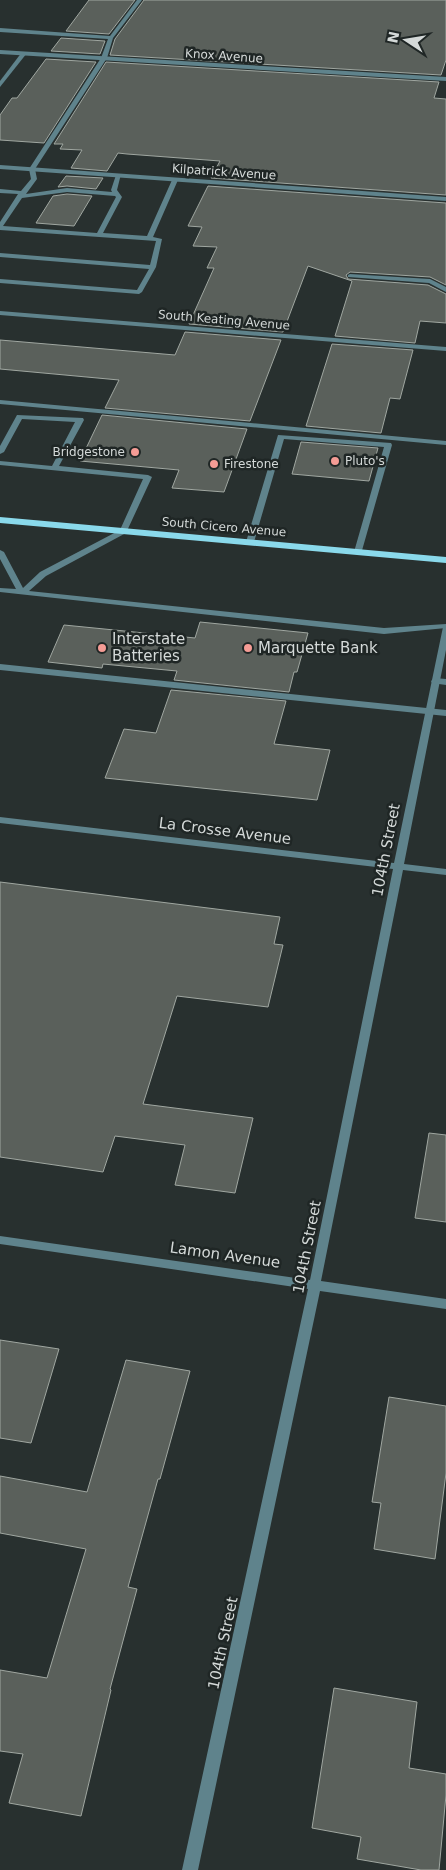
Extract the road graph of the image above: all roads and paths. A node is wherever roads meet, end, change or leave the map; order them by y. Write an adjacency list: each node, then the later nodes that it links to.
1 (140, 0): 3 (street)
2 (0, 30): 3 (street)
3 (111, 38): 6 (street)
4 (0, 52): 5 (street, Knox Avenue)
5 (24, 53): 6 (street, Knox Avenue); 8 (street)
6 (104, 58): 7 (street, Knox Avenue); 10 (street)
7 (446, 79)
8 (0, 85)
9 (0, 167): 10 (street, Kilpatrick Avenue)
10 (32, 169): 11 (street, Kilpatrick Avenue); 14 (street)
11 (119, 175): 12 (street, Kilpatrick Avenue); 15 (street)
12 (175, 180): 16 (street, Kilpatrick Avenue); 21 (street)
13 (0, 191): 14 (street)
14 (22, 194): 15 (street); 18 (street)
15 (117, 194): 20 (street)
16 (446, 199)
17 (0, 212): 18 (street)
18 (9, 212): 19 (street)
19 (0, 227): 20 (street)
20 (99, 235): 21 (street)
21 (149, 238): 23 (street)
22 (0, 255): 23 (street)
23 (154, 267): 25 (street)
24 (350, 276): 26 (street)
25 (0, 281)
26 (446, 290)
27 (0, 313): 28 (street, South Keating Avenue)
28 (446, 349)
29 (0, 402): 30 (street)
30 (85, 410): 31 (street); 32 (street)
31 (80, 420): 33 (street); 35 (street)
32 (446, 443)
33 (0, 452)
34 (0, 464): 35 (street)
35 (54, 468): 37 (street)
36 (0, 520): 37 (main road, South Cicero Avenue)
37 (123, 531): 38 (main road, South Cicero Avenue); 43 (street)
38 (250, 542): 40 (main road, South Cicero Avenue); 40 (street)
39 (0, 552): 43 (street)
40 (358, 552): 41 (main road, South Cicero Avenue)
41 (446, 560)
42 (0, 590): 43 (street)
43 (22, 592): 44 (street)
44 (446, 628): 46 (street, 104th Street)
45 (0, 667): 47 (street)
46 (441, 681): 47 (street, 104th Street)
47 (429, 712): 48 (street); 50 (street, 104th Street)
48 (446, 713)
49 (0, 820): 50 (street, La Crosse Avenue)
50 (398, 866): 51 (street, La Crosse Avenue); 53 (street, 104th Street)
51 (446, 872)
52 (0, 1240): 53 (street, Lamon Avenue)
53 (315, 1284): 54 (street, Lamon Avenue); 55 (street, 104th Street)
54 (446, 1304)
55 (190, 1870)

